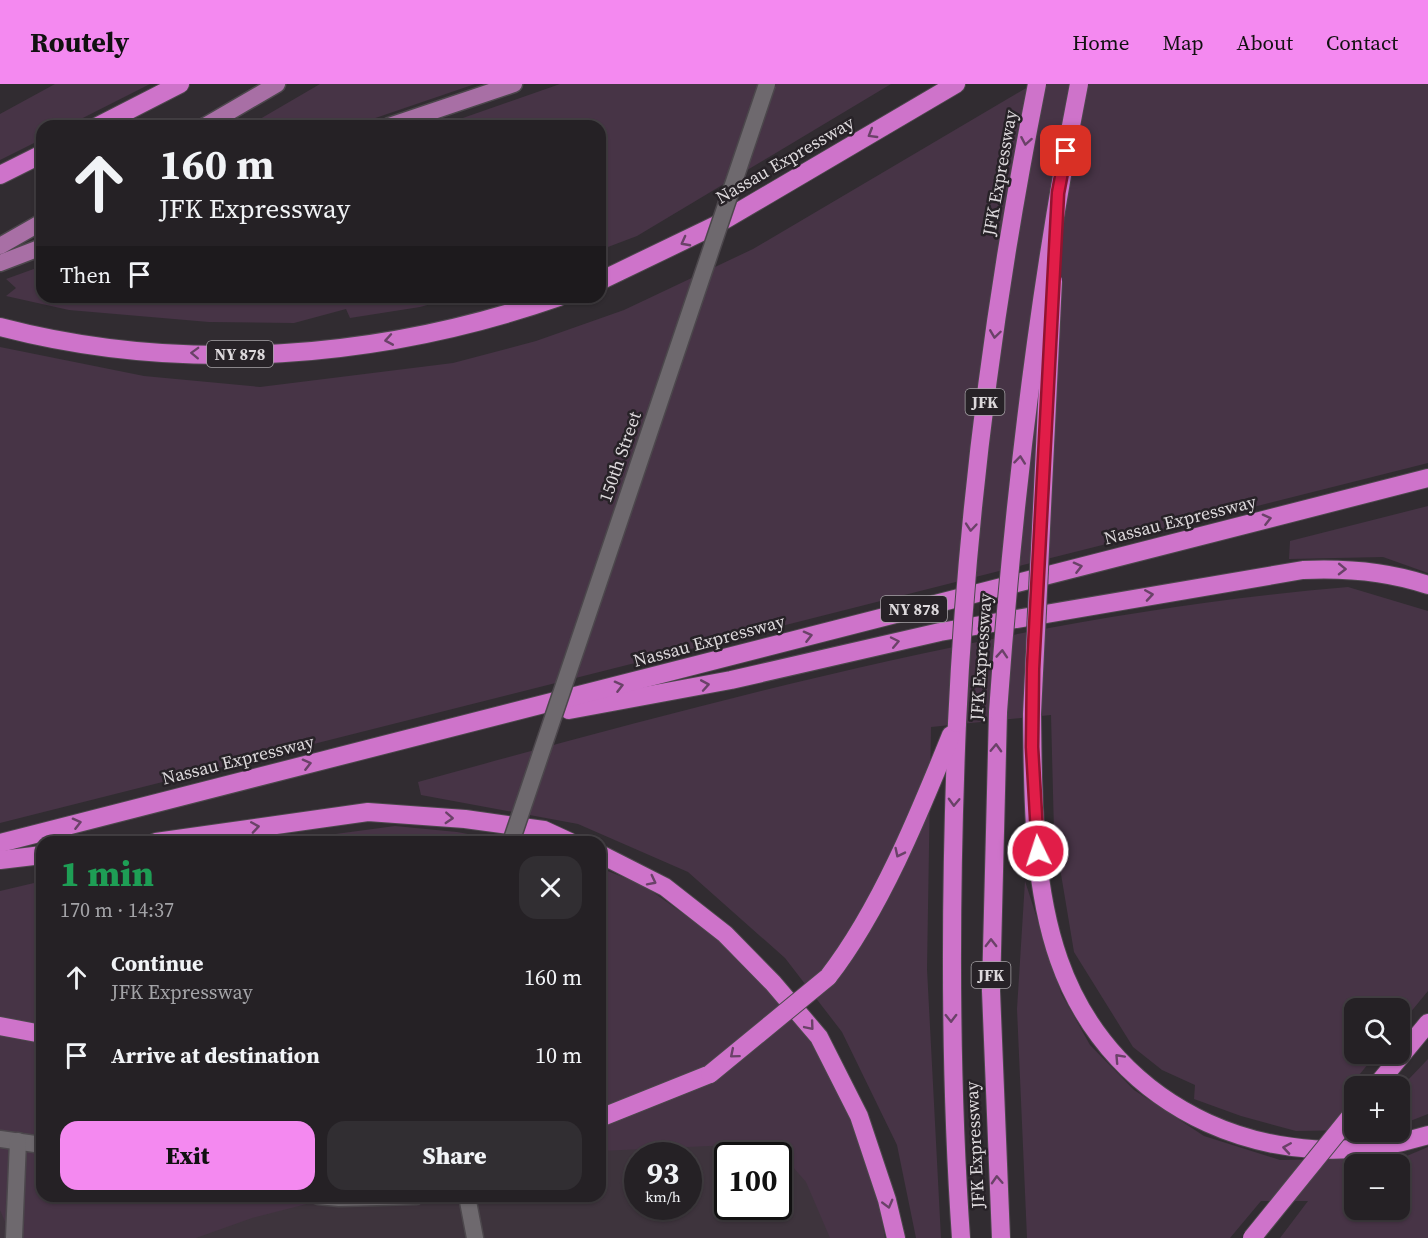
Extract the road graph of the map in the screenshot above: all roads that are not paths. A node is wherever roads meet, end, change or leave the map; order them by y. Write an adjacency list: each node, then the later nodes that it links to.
1 (180, 84): 10 (highway)
2 (277, 84): 11 (main road)
3 (514, 84): 12 (main road)
4 (767, 84): 28 (street, 150th Street, bridge)
5 (956, 84): 9 (highway, Nassau Expressway)
6 (966, 84): 9 (highway)
7 (1037, 84): 25 (highway, JFK Expressway / JFK, one-way to 25, bridge)
8 (1080, 84): 15 (highway, JFK Expressway / JFK, bridge)
9 (922, 104): 20 (highway, Nassau Expressway, one-way to 20)
10 (110, 120)
11 (216, 120)
12 (407, 120)
13 (36, 157): 14 (highway)
14 (0, 175)
15 (1058, 193): 40 (highway, one-way to 15, bridge); 49 (highway, JFK Expressway / JFK, one-way to 15, bridge)
16 (36, 225): 17 (main road)
17 (0, 246)
18 (36, 249): 19 (main road)
19 (0, 263)
20 (606, 278)
21 (538, 303): 22 (highway, NY 878, one-way to 22)
22 (0, 327)
23 (1428, 478): 26 (highway, Nassau Expressway / NY 878, one-way to 23)
24 (1428, 585): 26 (highway, one-way to 24)
25 (957, 723): 38 (highway, one-way to 38, bridge); 48 (highway, JFK Expressway / JFK, one-way to 48)
26 (399, 741): 30 (highway, Nassau Expressway / NY 878, one-way to 26)
27 (199, 836): 29 (highway, one-way to 29)
28 (513, 836)
29 (557, 836)
30 (0, 843)
31 (36, 856): 33 (highway)
32 (606, 857): 47 (highway, one-way to 47)
33 (0, 860)
34 (0, 1026): 36 (highway)
35 (1423, 1029): 37 (highway)
36 (36, 1033)
37 (1384, 1076)
38 (606, 1116)
39 (1344, 1124): 50 (highway, bridge)
40 (1428, 1135)
41 (0, 1138): 42 (street)
42 (18, 1142): 43 (street); 45 (street)
43 (36, 1144)
44 (468, 1202): 46 (street)
45 (14, 1238)
46 (475, 1238)
47 (896, 1238)
48 (961, 1238)
49 (1001, 1238)
50 (1252, 1238)

